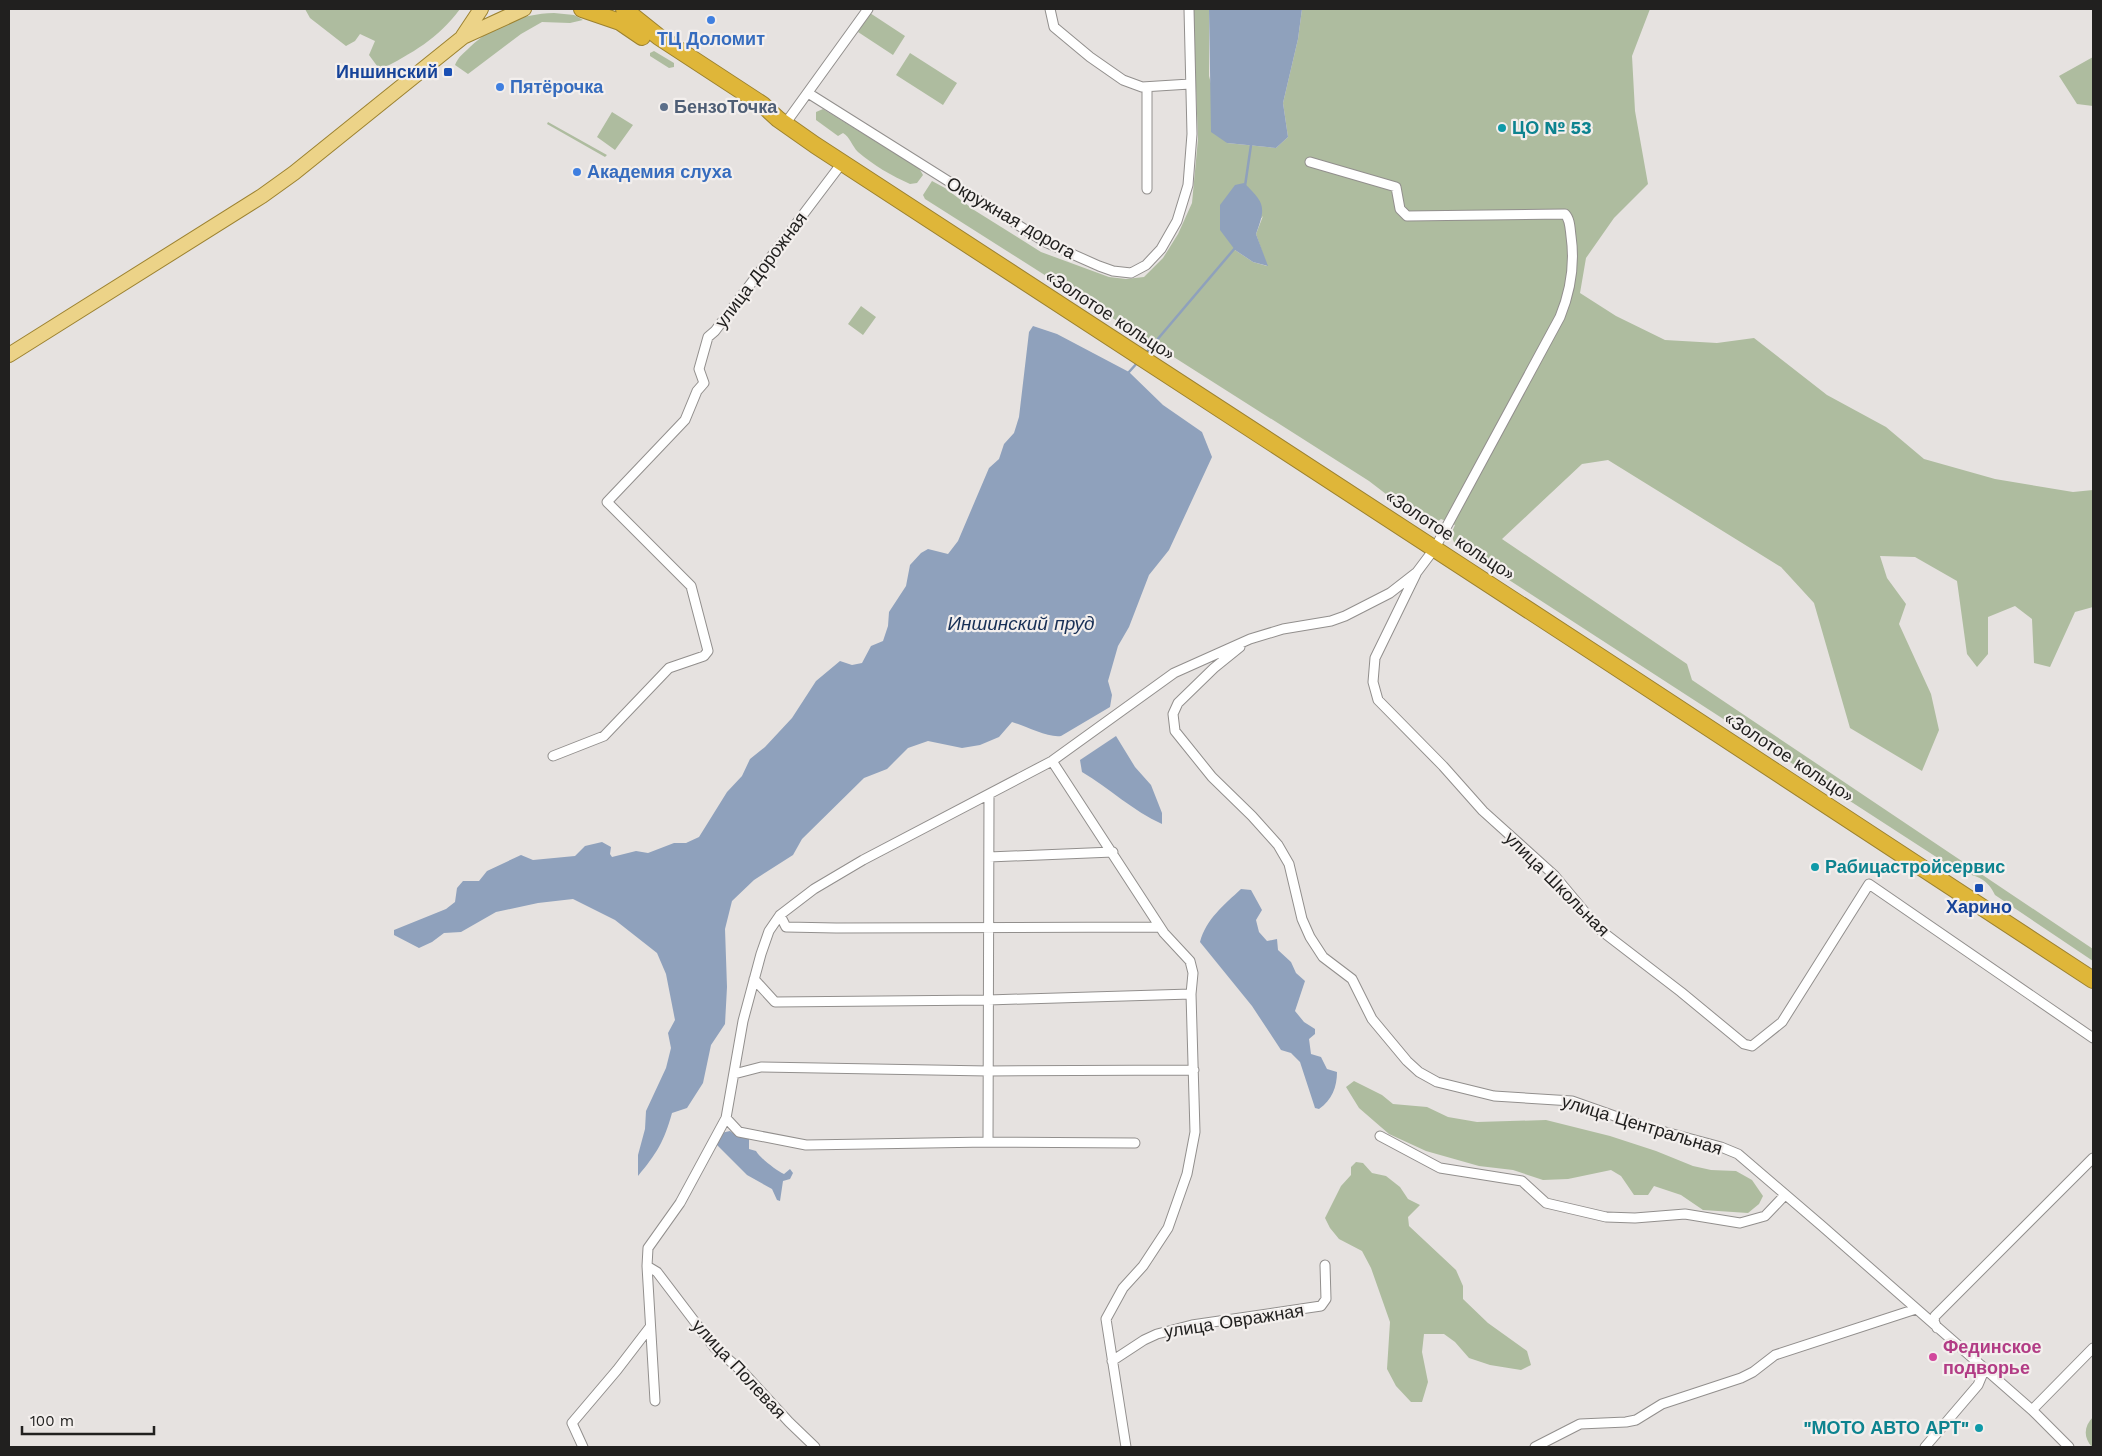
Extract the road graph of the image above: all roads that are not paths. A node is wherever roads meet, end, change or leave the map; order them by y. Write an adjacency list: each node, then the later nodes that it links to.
1 (481, 9): 8 (main road)
2 (524, 9): 8 (main road)
3 (582, 9): 12 (highway, «Золотое кольцо»)
4 (624, 9): 12 (highway, «Золотое кольцо»)
5 (868, 9): 11 (street)
6 (1050, 9): 10 (street)
7 (1190, 9): 9 (street, Окружная дорога)
8 (463, 37): 16 (main road)
9 (1190, 84): 10 (street); 11 (street, Окружная дорога)
10 (1147, 87): 15 (street)
11 (808, 93): 12 (street)
12 (781, 122): 14 (highway, «Золотое кольцо»)
13 (1310, 162): 17 (street)
14 (842, 163): 17 (highway, «Золотое кольцо»); 20 (street, улица Дорожная)
15 (1147, 189)
16 (9, 355)
17 (1435, 548): 18 (street); 29 (highway, «Золотое кольцо»)
18 (1417, 572): 19 (street); 32 (street, улица Школьная)
19 (1250, 639): 21 (street); 41 (street, улица Центральная)
20 (553, 756)
21 (1052, 761): 22 (street); 23 (street)
22 (989, 795): 24 (street); 25 (street)
23 (1113, 852): 24 (street); 26 (street)
24 (989, 857): 27 (street)
25 (780, 915): 27 (street); 28 (street)
26 (1160, 927): 27 (street); 30 (street)
27 (988, 928): 31 (street)
28 (754, 979): 31 (street); 35 (street)
29 (2093, 980)
30 (1192, 994): 31 (street); 33 (street)
31 (988, 1000): 34 (street)
32 (2093, 1038)
33 (1194, 1070): 34 (street); 48 (street)
34 (988, 1071): 35 (street); 38 (street)
35 (734, 1074): 36 (street)
36 (726, 1118): 38 (street); 43 (street)
37 (1380, 1136): 41 (street)
38 (988, 1142): 39 (street)
39 (1135, 1143)
40 (2093, 1158): 46 (street)
41 (1785, 1196): 44 (street, улица Центральная)
42 (1325, 1265): 48 (street, улица Овражная)
43 (647, 1266): 45 (street); 53 (street, улица Полевая)
44 (1916, 1309): 46 (street, улица Центральная); 55 (street)
45 (650, 1327): 50 (street); 52 (street)
46 (1938, 1328): 49 (street, улица Центральная)
47 (2093, 1348): 51 (street)
48 (1112, 1362): 54 (street)
49 (1980, 1365): 51 (street, улица Центральная); 56 (street)
50 (655, 1400)
51 (2032, 1410): 57 (street, улица Центральная)
52 (583, 1447)
53 (815, 1447)
54 (1126, 1447)
55 (1535, 1447)
56 (1924, 1447)
57 (2069, 1447)

